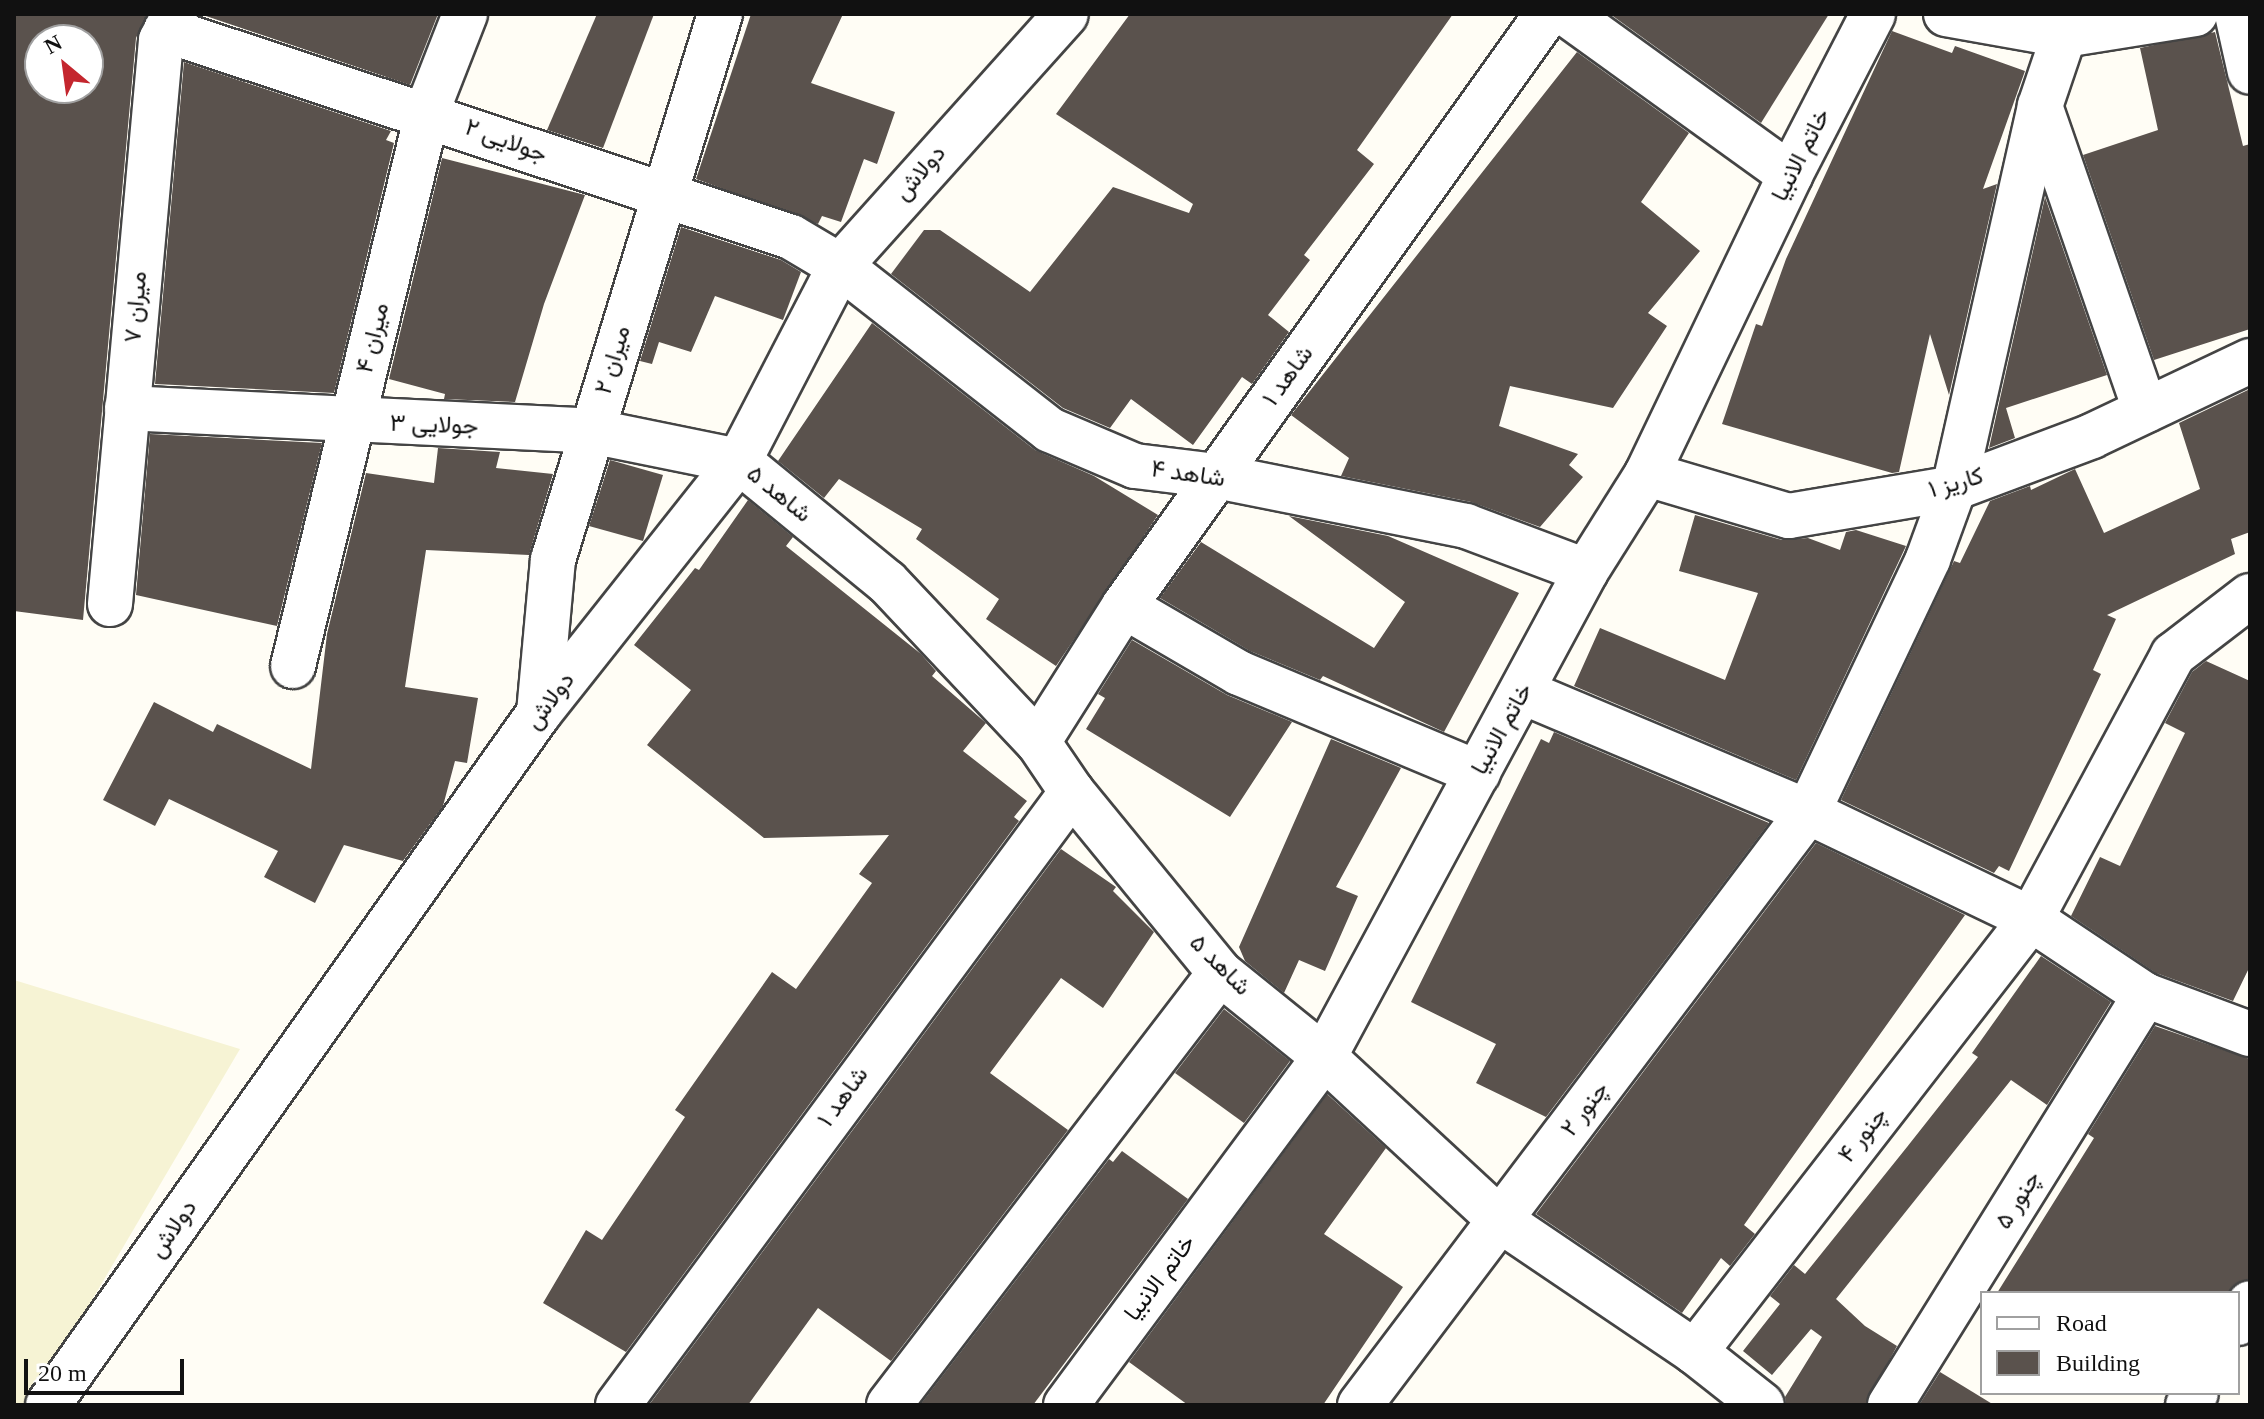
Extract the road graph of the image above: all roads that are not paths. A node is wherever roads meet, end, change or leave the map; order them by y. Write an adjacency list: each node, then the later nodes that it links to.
1 (465, 14): 14 (street, میران ۴)
2 (720, 14): 16 (street, میران ۲)
3 (1066, 14): 17 (street, دولاش)
4 (1547, 14): 25 (street, شاهد ۱)
5 (1567, 14): 15 (street)
6 (1873, 14): 15 (street, خاتم الانبیا)
7 (1946, 14): 11 (street)
8 (2195, 14): 11 (street)
9 (2237, 14): 12 (street)
10 (170, 22): 14 (street, جولایی ۲); 19 (street, میران ۷)
11 (2064, 35): 13 (street, چنور ۲)
12 (2250, 72)
13 (2040, 106): 20 (street); 26 (street, چنور ۲)
14 (427, 113): 16 (street, جولایی ۲); 21 (street, میران ۴)
15 (1790, 175): 24 (street, خاتم الانبیا)
16 (662, 197): 17 (street, جولایی ۲); 22 (street, میران ۲)
17 (840, 266): 23 (street, دولاش); 25 (street, شاهد ۴)
18 (2250, 361): 20 (street, کاریز ۱)
19 (127, 408): 21 (street, جولایی ۳); 29 (street, میران ۷)
20 (2145, 410): 26 (street, کاریز ۱)
21 (352, 423): 22 (street, جولایی ۳); 31 (street, میران ۴)
22 (591, 431): 23 (street, جولایی ۳); 33 (street, میران ۲)
23 (739, 461): 33 (street, دولاش); 34 (street, شاهد ۵)
24 (1647, 474): 26 (street, کاریز ۱); 27 (street, خاتم الانبیا)
25 (1216, 476): 27 (street, شاهد ۴); 30 (street, شاهد ۱)
26 (1954, 488): 37 (street, چنور ۲)
27 (1586, 571): 32 (street, خاتم الانبیا)
28 (2250, 596): 38 (street, چنور ۴)
29 (110, 604)
30 (1124, 606): 34 (street, شاهد ۱); 35 (street)
31 (293, 666)
32 (1523, 692): 35 (street, خاتم الانبیا); 37 (street)
33 (539, 713): 45 (street, دولاش)
34 (1038, 742): 36 (street, شاهد ۵)
35 (1478, 773): 42 (street, خاتم الانبیا)
36 (1072, 792): 39 (street, شاهد ۵); 46 (street, شاهد ۱)
37 (1808, 812): 38 (street); 43 (street, چنور ۲)
38 (2031, 919): 40 (street); 44 (street, چنور ۴)
39 (1220, 973): 42 (street, شاهد ۵); 47 (street)
40 (2145, 995): 41 (street); 51 (street, چنور ۵)
41 (2250, 1034)
42 (1324, 1057): 43 (street, شاهد ۵); 48 (street, خاتم الانبیا)
43 (1500, 1220): 44 (street, شاهد ۵); 49 (street, چنور ۲)
44 (1695, 1352): 50 (street, شاهد ۵)
45 (48, 1405)
46 (618, 1405)
47 (889, 1405)
48 (1066, 1405)
49 (1360, 1405)
50 (1762, 1405)
51 (1890, 1405)

